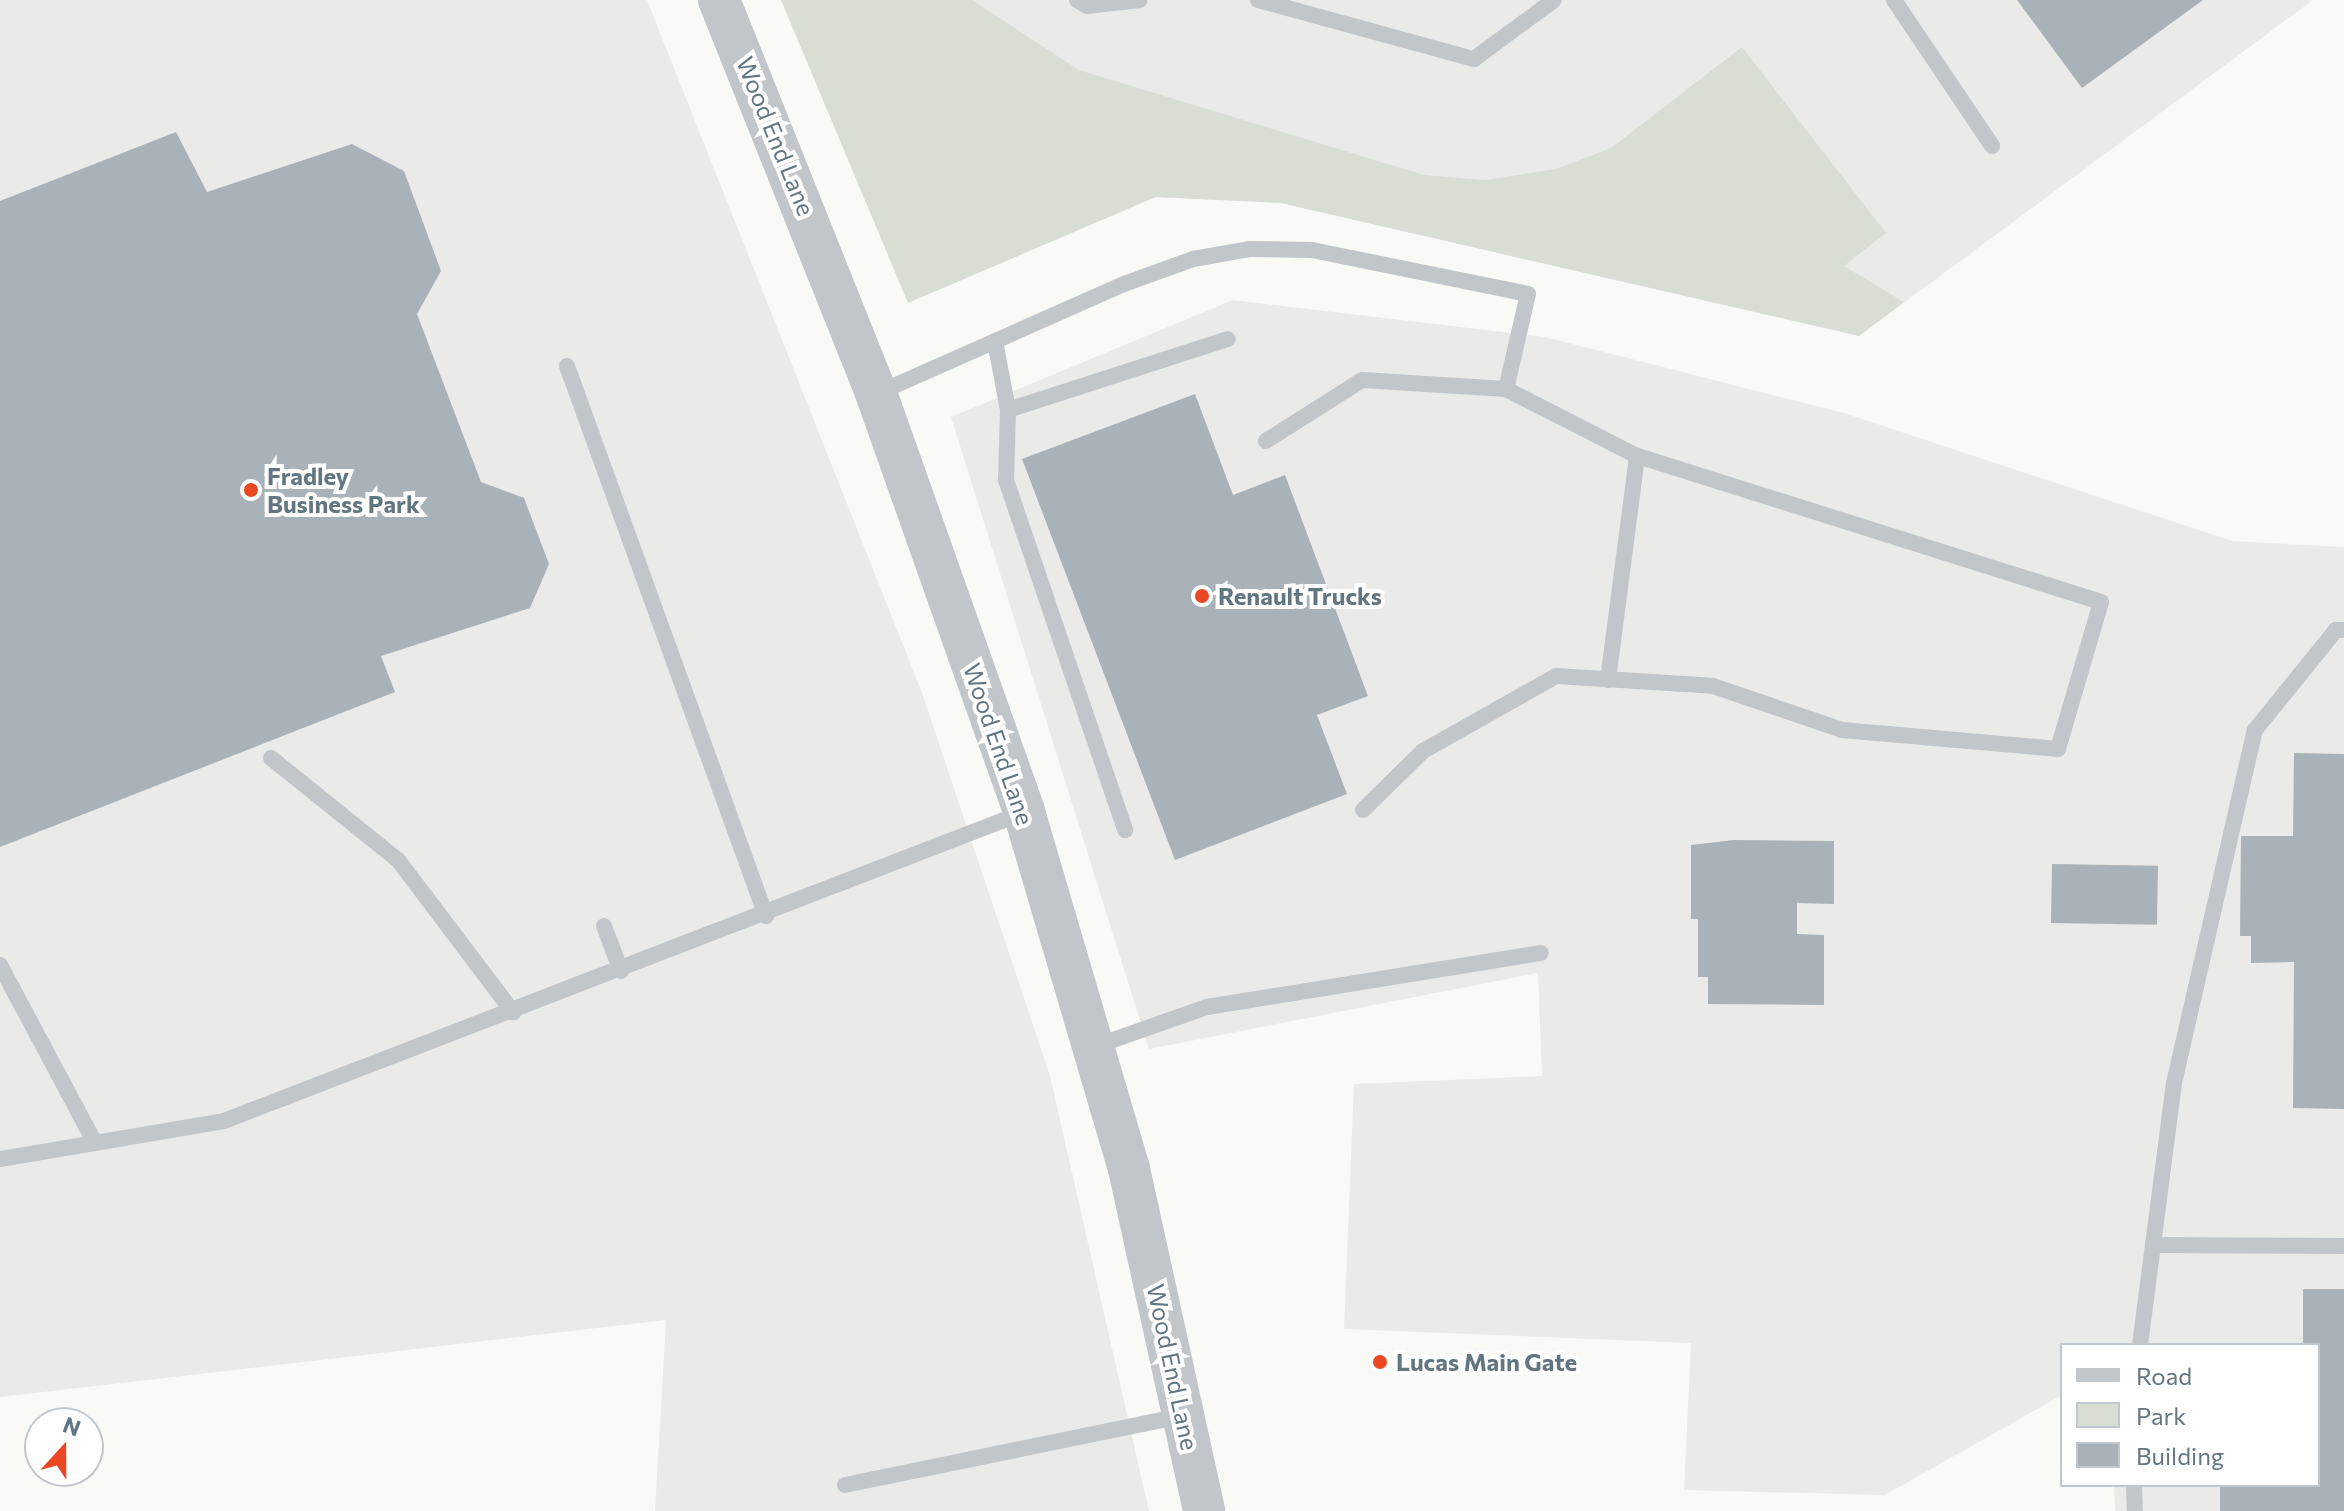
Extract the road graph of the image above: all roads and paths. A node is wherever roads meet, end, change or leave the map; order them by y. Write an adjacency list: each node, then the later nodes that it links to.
1 (719, 0): 12 (street, Wood End Lane)
2 (1077, 0): 3 (lane)
3 (1140, 0)
4 (1258, 0): 5 (lane)
5 (1554, 0)
6 (1894, 0): 7 (lane)
7 (1992, 146)
8 (1228, 339): 13 (lane)
9 (995, 341): 11 (lane); 12 (lane); 13 (lane)
10 (567, 366): 22 (lane)
11 (1506, 389): 14 (lane); 15 (lane)
12 (876, 393): 20 (street, Wood End Lane)
13 (1008, 410): 21 (lane)
14 (1266, 441)
15 (1637, 456): 17 (lane); 17 (lane)
16 (2344, 630): 31 (lane)
17 (1608, 680): 19 (lane)
18 (271, 758): 27 (lane)
19 (1363, 810)
20 (1024, 812): 22 (lane); 28 (street, Wood End Lane)
21 (1125, 830)
22 (766, 916): 26 (lane)
23 (604, 926): 26 (lane)
24 (1541, 953): 28 (lane)
25 (0, 965): 29 (lane)
26 (621, 971): 27 (lane)
27 (513, 1012): 29 (lane)
28 (1096, 1046): 34 (street, Wood End Lane)
29 (95, 1143): 30 (lane)
30 (0, 1159)
31 (2153, 1245): 32 (lane); 33 (lane)
32 (2344, 1246)
33 (2140, 1343)
34 (1183, 1416): 35 (lane); 37 (street, Wood End Lane)
35 (845, 1485)
36 (2134, 1487): 38 (lane)
37 (1204, 1511)
38 (2135, 1511)

